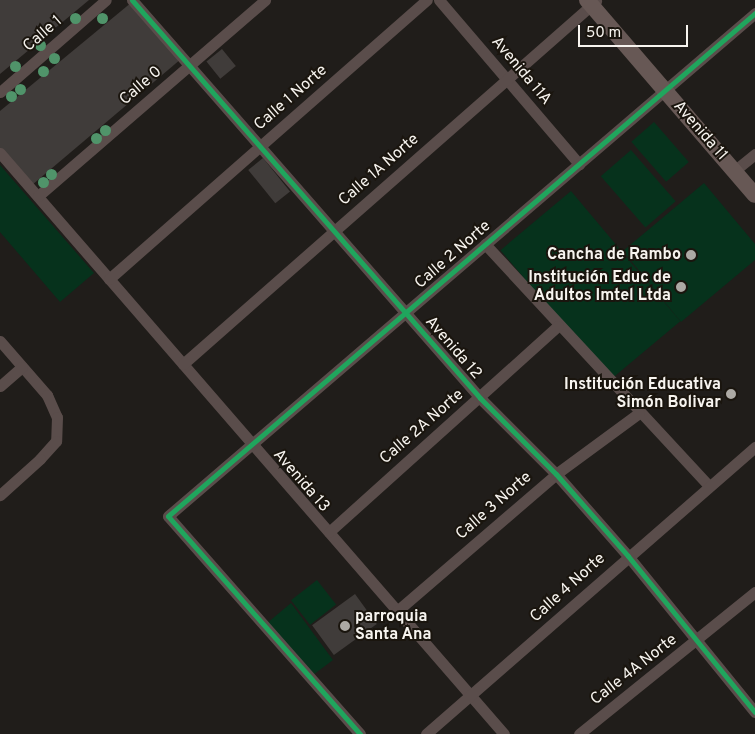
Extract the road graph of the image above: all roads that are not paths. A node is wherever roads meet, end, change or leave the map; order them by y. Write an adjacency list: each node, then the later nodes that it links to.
1 (106, 0): 11 (street, Calle 1)
2 (132, 0): 8 (street, Avenida 12)
3 (265, 0): 8 (street, Calle 0)
4 (427, 0): 12 (street, Calle 1 Norte)
5 (439, 0): 9 (street, Avenida 11A)
6 (592, 2): 9 (street, Calle 1A Norte); 10 (street, Avenida 11)
7 (755, 13): 10 (street, Calle 2 Norte)
8 (189, 66): 12 (street, Avenida 12); 18 (street, Calle 0)
9 (507, 80): 15 (street, Avenida 11A); 19 (street, Calle 1A Norte)
10 (665, 90): 15 (street, Calle 2 Norte); 16 (street, Avenida 11)
11 (0, 92)
12 (260, 147): 19 (street, Avenida 12); 21 (street, Calle 1 Norte)
13 (0, 153): 18 (street, Avenida 13)
14 (755, 154): 16 (street)
15 (579, 164): 20 (street, Calle 2 Norte)
16 (734, 171): 17 (street, Avenida 11)
17 (755, 195)
18 (38, 196): 21 (street, Avenida 13)
19 (334, 232): 22 (street, Avenida 12); 25 (street, Calle 1A Norte)
20 (485, 244): 22 (street, Calle 2 Norte); 23 (street)
21 (109, 279): 25 (street, Avenida 13)
22 (405, 313): 28 (street, Avenida 12); 30 (street, Calle 2 Norte)
23 (558, 326): 28 (street, Calle 2A Norte); 29 (street)
24 (0, 341): 26 (street)
25 (183, 364): 30 (street, Avenida 13)
26 (22, 367): 27 (street); 34 (street)
27 (0, 386)
28 (480, 398): 32 (street, Avenida 12); 35 (street, Calle 2A Norte)
29 (639, 413): 32 (street, Calle 3 Norte); 33 (street)
30 (252, 444): 35 (street, Avenida 13); 43 (street, Calle 2 Norte)
31 (755, 447): 33 (street, Calle 4 Norte)
32 (556, 474): 36 (street, Avenida 12); 38 (street, Calle 3 Norte)
33 (709, 486): 36 (street, Calle 4 Norte)
34 (0, 495)
35 (329, 532): 38 (street, Avenida 13)
36 (628, 556): 39 (street, Avenida 12); 40 (street, Calle 4 Norte)
37 (755, 592): 39 (street, Calle 4A Norte)
38 (397, 611): 40 (street, Avenida 13)
39 (697, 642): 41 (street, Avenida 12); 45 (street, Calle 4A Norte)
40 (471, 695): 42 (street, Avenida 13); 44 (street, Calle 4 Norte)
41 (755, 712)
42 (498, 732)
43 (360, 734)
44 (426, 734)
45 (579, 734)

